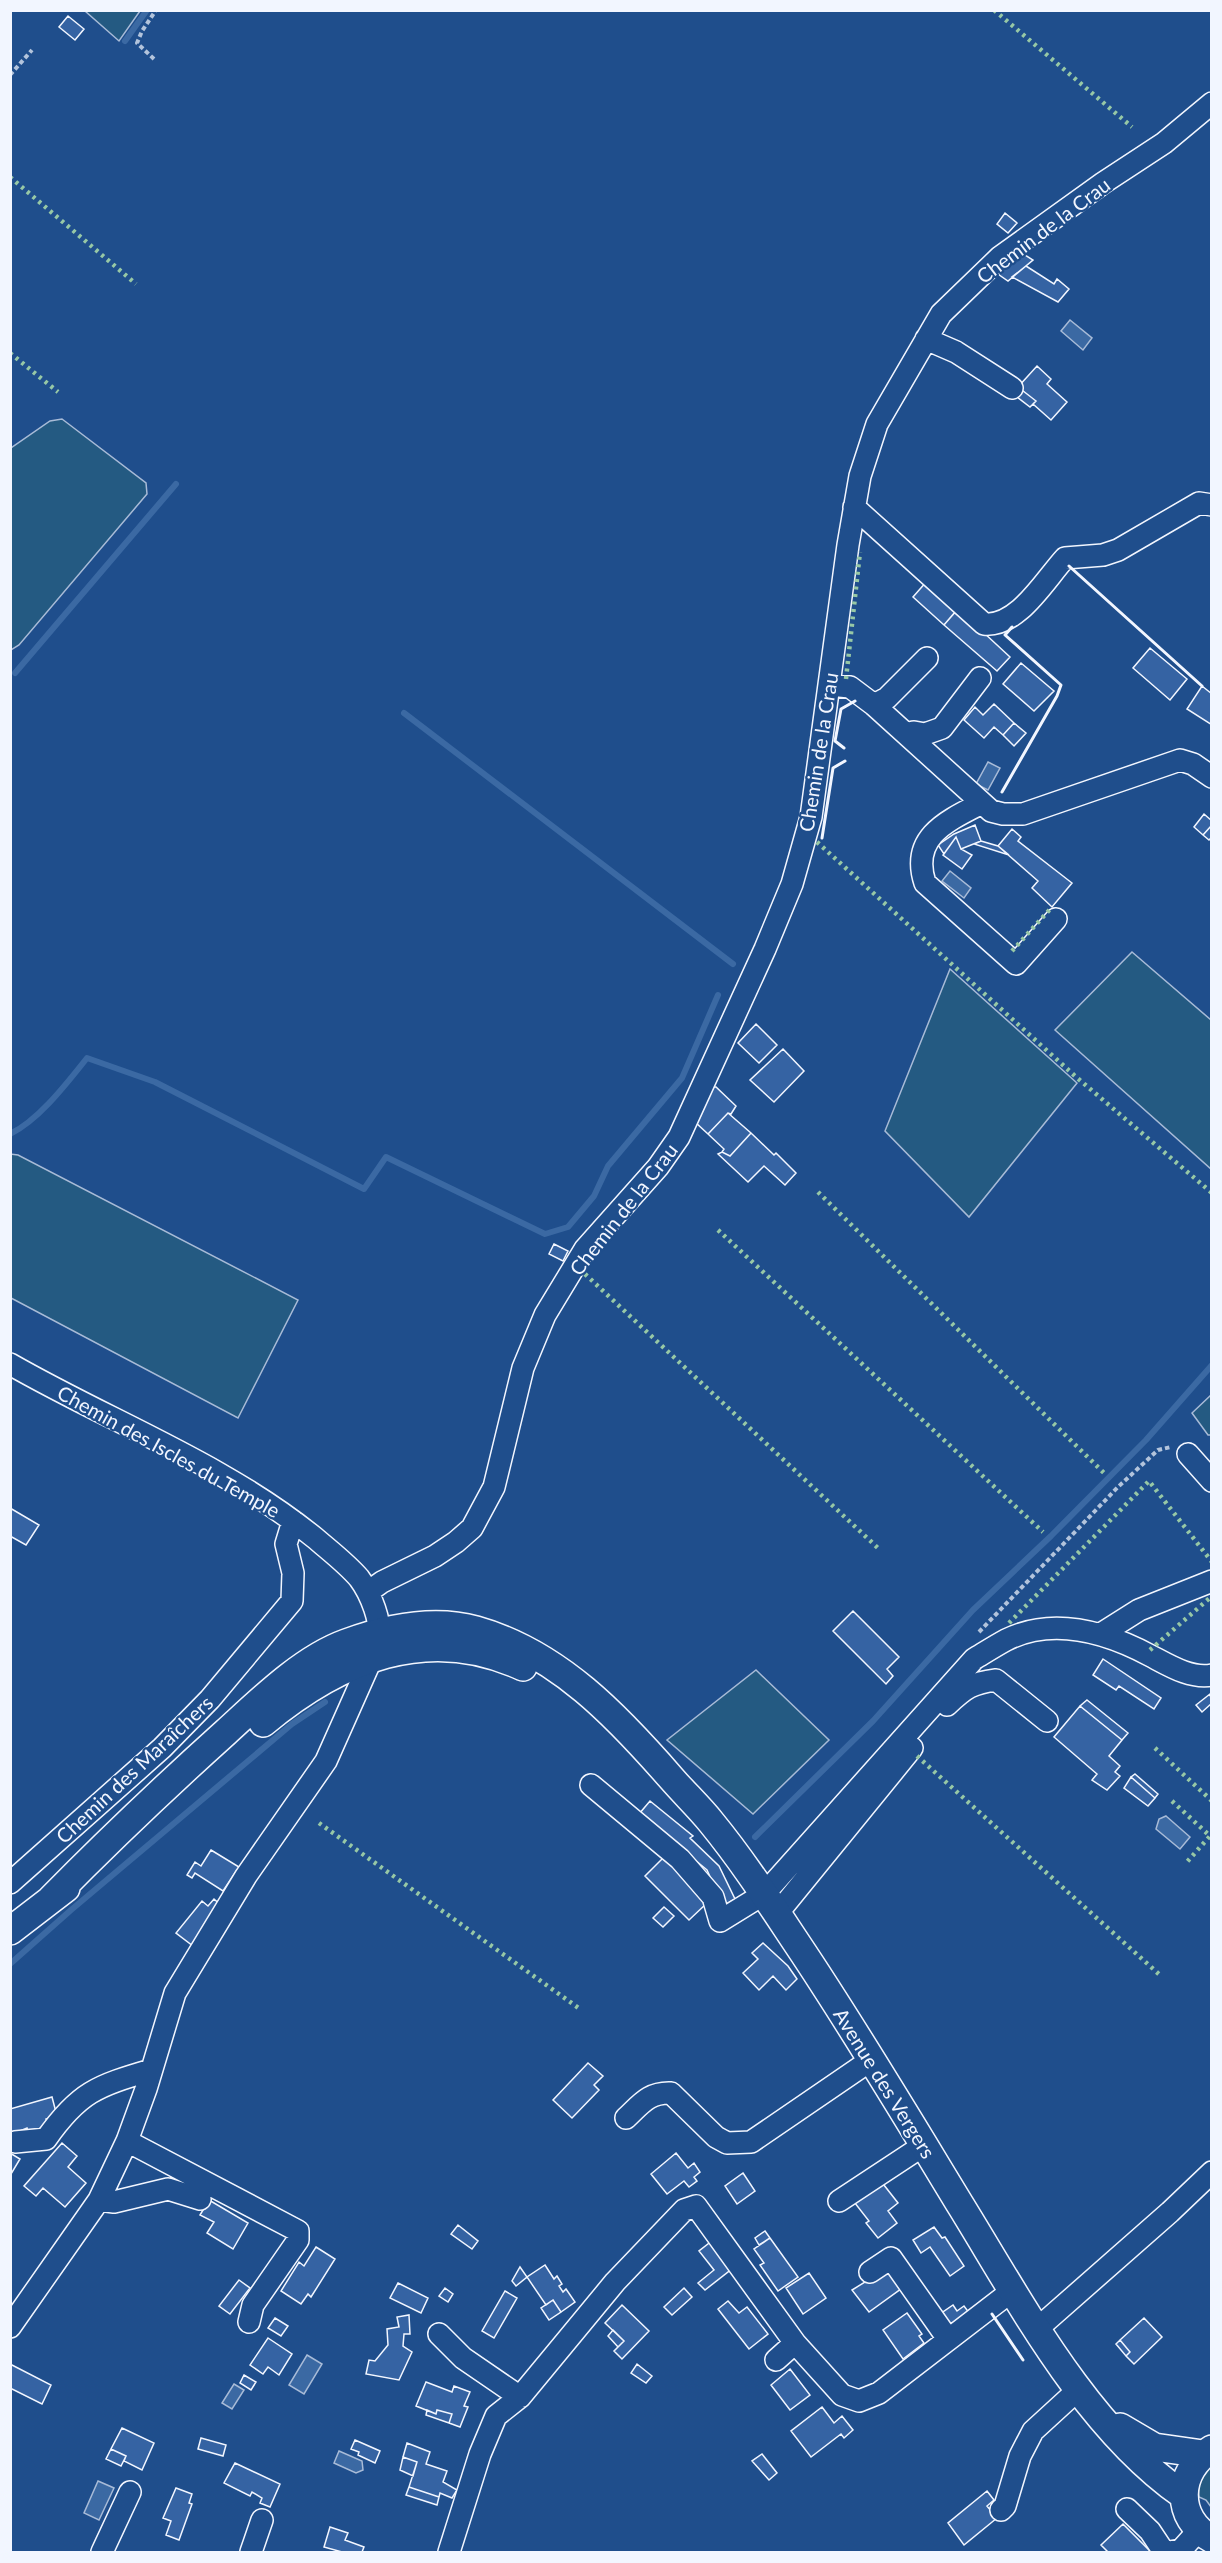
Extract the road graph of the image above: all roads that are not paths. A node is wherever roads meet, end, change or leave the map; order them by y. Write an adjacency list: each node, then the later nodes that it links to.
1 (1212, 103): 2 (street, Chemin de la Crau)
2 (926, 339): 3 (street); 5 (street, Chemin de la Crau)
3 (1012, 388)
4 (1212, 505): 5 (street)
5 (854, 507): 8 (street, Chemin de la Crau)
6 (927, 658): 9 (street)
7 (980, 678): 10 (street)
8 (829, 685): 9 (street); 19 (street, Chemin de la Crau)
9 (874, 705): 10 (street)
10 (906, 734): 12 (street)
11 (1212, 777): 12 (street)
12 (982, 803): 13 (street)
13 (1056, 919)
14 (10, 1364): 17 (street, Chemin des Iscles du Temple)
15 (1188, 1454): 16 (street)
16 (1212, 1481)
17 (293, 1521): 19 (street, Chemin des Iscles du Temple); 28 (street, Chemin des Maraîchers)
18 (1212, 1581): 21 (street)
19 (368, 1592): 20 (street, Chemin des Iscles du Temple)
20 (381, 1632): 22 (street); 23 (street); 26 (main road); 29 (main road)
21 (1101, 1634): 24 (street); 30 (street)
22 (418, 1648): 23 (main road); 26 (main road)
23 (372, 1658): 29 (main road); 33 (street)
24 (1212, 1675)
25 (1047, 1721): 30 (street)
26 (670, 1777): 30 (main road, Avenue des Vergers)
27 (591, 1785): 30 (street)
28 (10, 1883)
29 (51, 1899): 31 (main road)
30 (771, 1904): 32 (main road, Avenue des Vergers)
31 (10, 1931)
32 (871, 2060): 34 (street); 37 (main road, Avenue des Vergers)
33 (151, 2070): 35 (street); 36 (street)
34 (626, 2118)
35 (127, 2141): 40 (street); 44 (street)
36 (15, 2142)
37 (924, 2145): 41 (street); 43 (main road, Avenue des Vergers)
38 (1212, 2172): 46 (street)
39 (200, 2199): 40 (street)
40 (99, 2200): 45 (street)
41 (839, 2201)
42 (870, 2272): 48 (street)
43 (1013, 2290): 46 (main road, Avenue des Vergers); 48 (street)
44 (249, 2322)
45 (10, 2327)
46 (1037, 2329): 51 (main road, Avenue des Vergers)
47 (439, 2334): 52 (street)
48 (948, 2339): 49 (street)
49 (795, 2343): 50 (street); 52 (street)
50 (776, 2360)
51 (1084, 2393): 53 (main road, Avenue des Vergers); 55 (main road, Avenue des Vergers); 57 (street)
52 (520, 2397): 62 (street)
53 (1207, 2451): 55 (main road)
54 (130, 2492): 60 (street)
55 (1183, 2495): 59 (main road)
56 (1127, 2509): 63 (street)
57 (1001, 2510)
58 (262, 2520): 61 (street)
59 (1205, 2535): 64 (street)
60 (102, 2553)
61 (251, 2553)
62 (449, 2553)
63 (1164, 2553)
64 (1169, 2553)

